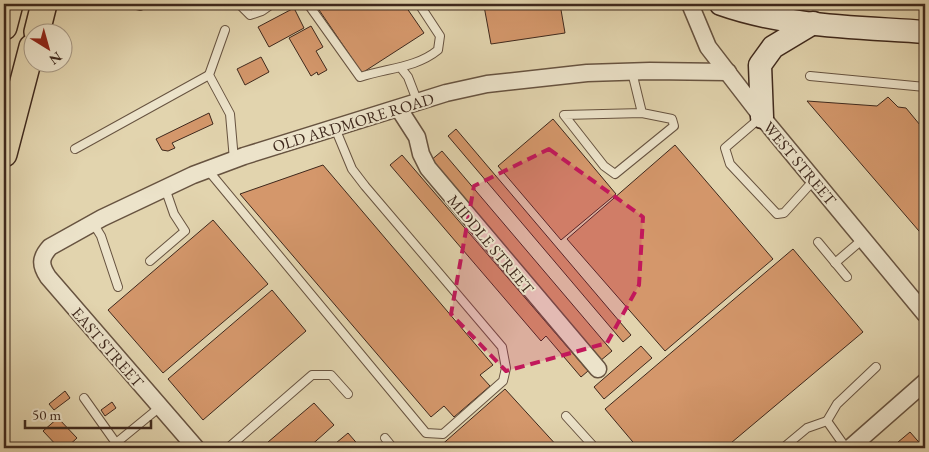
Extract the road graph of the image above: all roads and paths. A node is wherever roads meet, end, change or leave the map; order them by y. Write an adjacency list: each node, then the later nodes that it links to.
1 (10, 4): 13 (main road)
2 (44, 4): 11 (main road)
3 (133, 4): 4 (lane)
4 (144, 4)
5 (239, 4): 6 (lane)
6 (272, 4)
7 (308, 4): 16 (lane)
8 (418, 4): 16 (lane)
9 (690, 4): 19 (street, WEST STREET)
10 (721, 4): 12 (main road)
11 (39, 22)
12 (813, 24): 15 (main road); 26 (main road)
13 (4, 27)
14 (225, 30): 20 (lane)
15 (925, 32)
16 (402, 68): 23 (lane)
17 (26, 72): 29 (main road)
18 (632, 72): 19 (street, OLD ARDMORE ROAD); 23 (street, OLD ARDMORE ROAD); 25 (lane)
19 (728, 72): 26 (street, WEST STREET)
20 (209, 75): 28 (lane); 30 (lane)
21 (810, 76): 22 (lane)
22 (925, 87)
23 (418, 103): 24 (street, OLD ARDMORE ROAD)
24 (399, 109): 27 (street, OLD ARDMORE ROAD); 44 (street, MIDDLE STREET)
25 (642, 113): 25 (lane)
26 (762, 117): 32 (street, WEST STREET); 32 (lane)
27 (334, 128): 30 (street, OLD ARDMORE ROAD); 31 (lane)
28 (75, 148)
29 (4, 154)
30 (234, 160): 31 (street, OLD ARDMORE ROAD)
31 (208, 170): 33 (street, OLD ARDMORE ROAD)
32 (815, 180): 35 (street, WEST STREET)
33 (165, 188): 34 (street, OLD ARDMORE ROAD); 37 (lane)
34 (94, 223): 40 (lane); 41 (street, OLD ARDMORE ROAD)
35 (862, 239): 38 (lane); 42 (street, WEST STREET)
36 (818, 242): 38 (lane)
37 (150, 261)
38 (835, 262): 39 (lane)
39 (847, 277)
40 (118, 287)
41 (58, 290): 48 (street, EAST STREET)
42 (925, 314)
43 (876, 367): 50 (lane)
44 (598, 369)
45 (925, 382): 59 (street)
46 (348, 394): 54 (lane)
47 (84, 398): 52 (lane)
48 (160, 406): 52 (lane); 53 (street, EAST STREET)
49 (566, 416): 56 (lane)
50 (827, 421): 57 (lane); 58 (lane)
51 (385, 438): 55 (lane)
52 (113, 446)
53 (196, 448)
54 (228, 448)
55 (393, 448)
56 (595, 448)
57 (783, 448)
58 (846, 448)
59 (850, 448)

